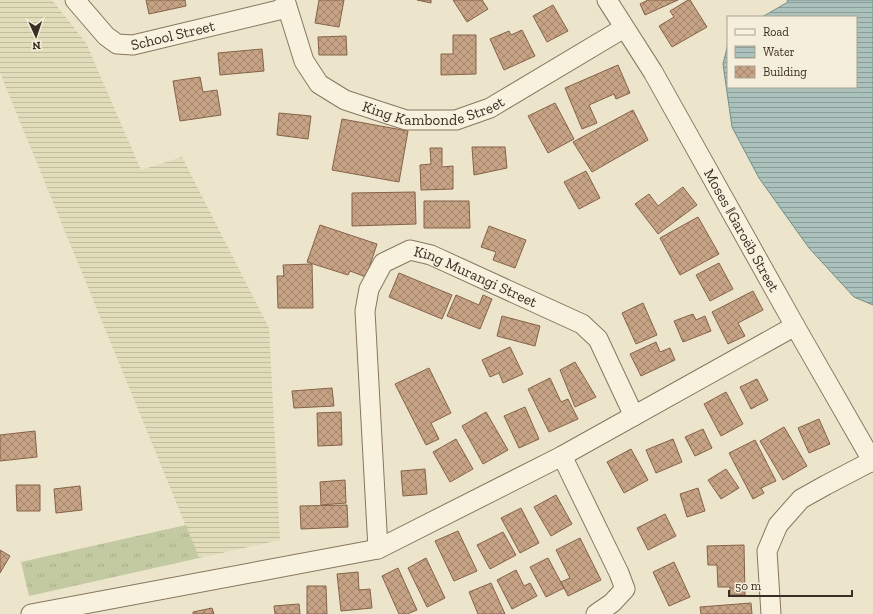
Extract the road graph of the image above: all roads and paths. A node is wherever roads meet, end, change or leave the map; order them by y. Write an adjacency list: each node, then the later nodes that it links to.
1 (75, 0): 3 (street, School Street)
2 (607, 0): 4 (street, Moses ǁGaroëb Street)
3 (286, 4): 4 (street, King Kambonde Street)
4 (624, 28): 5 (street, Moses ǁGaroëb Street)
5 (795, 326): 6 (street); 8 (street, Moses ǁGaroëb Street)
6 (634, 416): 7 (street); 9 (street, King Murangi Street)
7 (562, 456): 9 (street); 12 (street)
8 (873, 462): 13 (street)
9 (378, 549): 10 (street)
10 (57, 612): 11 (street)
11 (31, 614)
12 (596, 614)
13 (771, 614)

